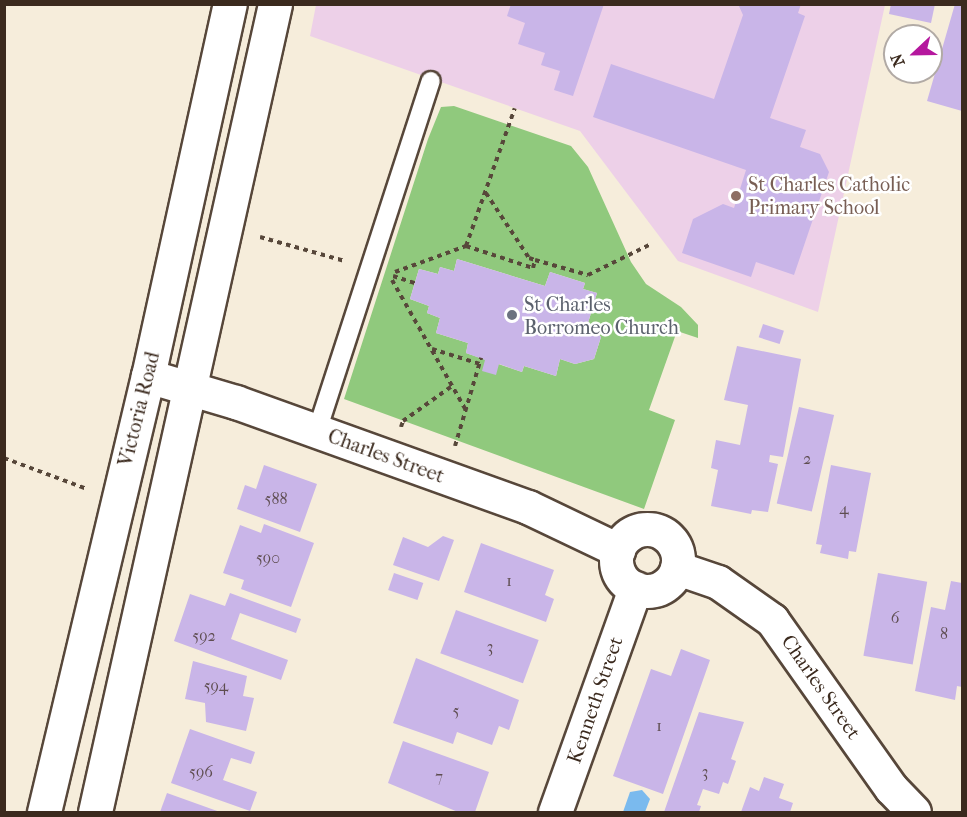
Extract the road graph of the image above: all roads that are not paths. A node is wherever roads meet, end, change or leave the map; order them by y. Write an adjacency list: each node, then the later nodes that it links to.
1 (230, 4): 4 (main road, Victoria Road)
2 (275, 4): 5 (main road)
3 (431, 81): 6 (lane)
4 (148, 376): 5 (main road, Charles Street); 10 (main road, Victoria Road)
5 (192, 389): 6 (main road, Charles Street); 11 (main road)
6 (317, 431): 7 (main road, Charles Street)
7 (618, 550): 8 (main road); 9 (main road)
8 (677, 568): 9 (main road); 13 (main road, Charles Street)
9 (635, 588): 12 (main road, Kenneth Street)
10 (45, 813)
11 (95, 813)
12 (555, 813)
13 (914, 813)

